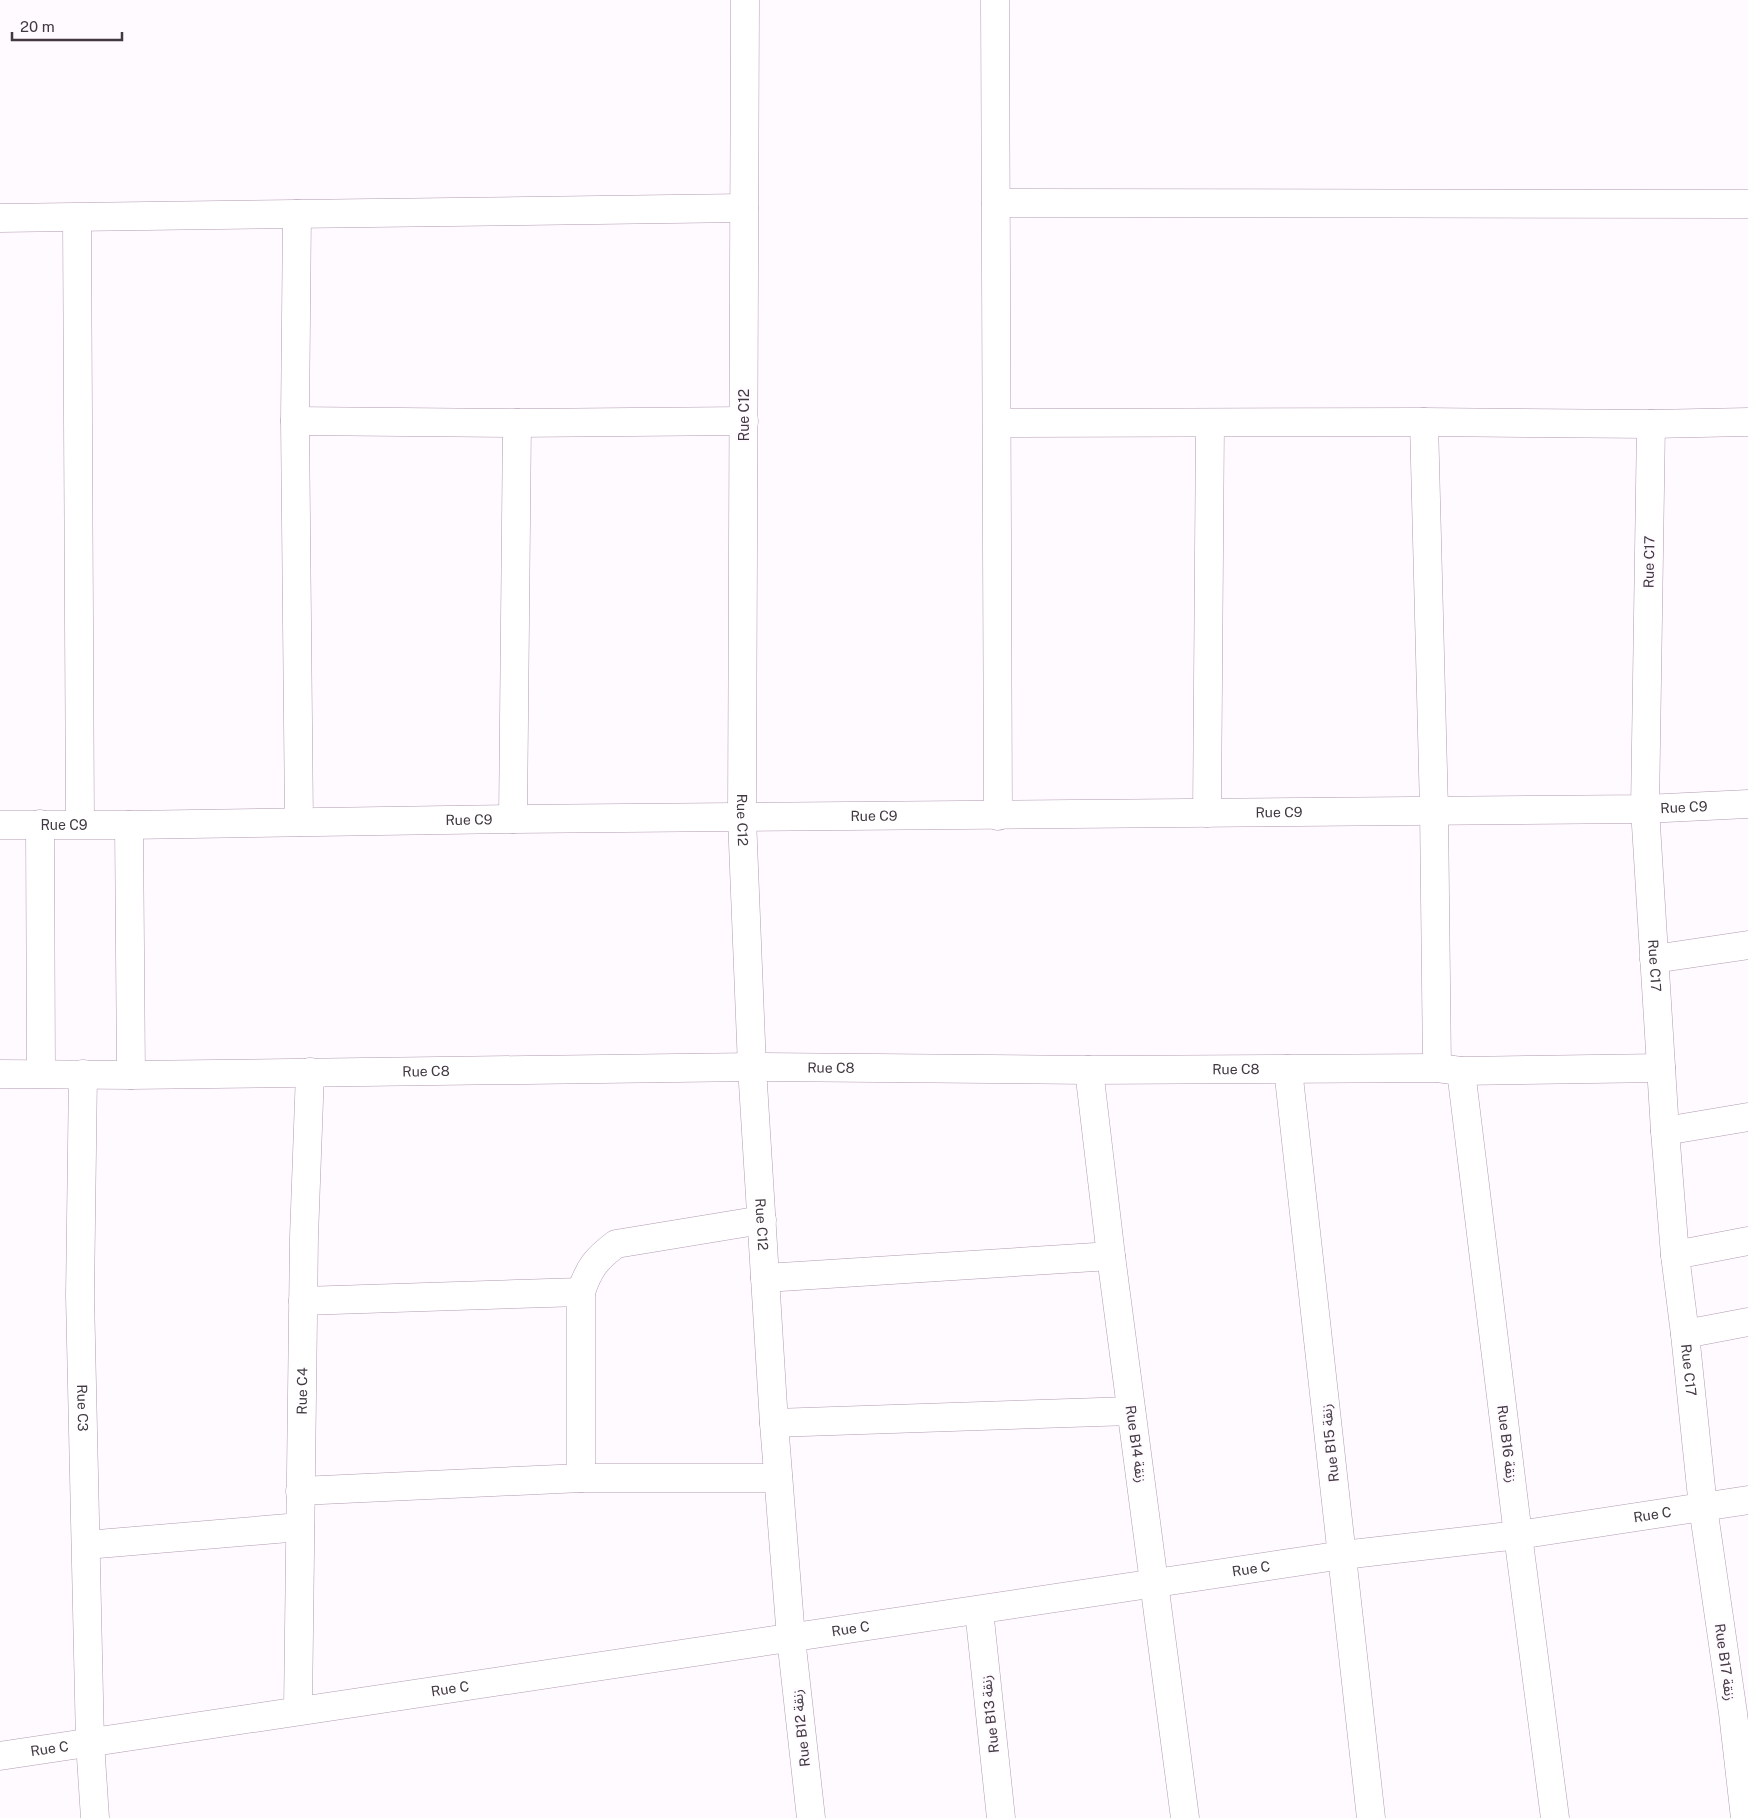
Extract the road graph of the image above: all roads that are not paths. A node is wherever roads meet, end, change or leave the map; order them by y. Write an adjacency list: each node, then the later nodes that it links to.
1 (745, 0): 5 (street, Rue C12)
2 (996, 0): 3 (street)
3 (996, 203): 4 (street); 14 (street)
4 (1748, 204)
5 (744, 208): 6 (street); 10 (street, Rue C12)
6 (297, 214): 8 (street); 9 (street)
7 (0, 218): 8 (street)
8 (77, 218): 26 (street)
9 (295, 421): 13 (street); 24 (street)
10 (744, 421): 13 (street); 22 (street, Rue C12)
11 (1424, 422): 15 (street); 16 (street); 19 (street, Rue B16 زنقة)
12 (1748, 422): 16 (street)
13 (517, 423): 23 (street)
14 (996, 423): 15 (street); 21 (street)
15 (1210, 424): 20 (street)
16 (1650, 424): 18 (street, Rue C17)
17 (1748, 804): 18 (street, Rue C9)
18 (1646, 809): 19 (street, Rue C9); 30 (street, Rue C17)
19 (1434, 810): 20 (street, Rue C9); 34 (street, Rue B16 زنقة)
20 (1207, 813): 21 (street, Rue C9)
21 (998, 816): 22 (street, Rue C9)
22 (742, 818): 23 (street, Rue C9); 31 (street, Rue C12)
23 (513, 819): 24 (street, Rue C9)
24 (299, 822): 28 (street, Rue C9)
25 (40, 824): 26 (street, Rue C9); 27 (street, Rue C9); 38 (street)
26 (80, 824): 28 (street, Rue C9)
27 (0, 825)
28 (129, 825): 40 (street)
29 (1748, 945): 30 (street)
30 (1654, 959): 32 (street, Rue C17)
31 (752, 1067): 35 (street, Rue C8); 36 (street, Rue C8); 43 (street, Rue C12)
32 (1661, 1068): 34 (street, Rue C8); 42 (street, Rue C17)
33 (1288, 1069): 34 (street, Rue C8); 35 (street, Rue C8); 62 (street, Rue B15 زنقة)
34 (1449, 1069): 60 (street, Rue B16 زنقة)
35 (1089, 1070): 46 (street, Rue B14 زنقة)
36 (310, 1072): 40 (street, Rue C8); 49 (street, Rue C4)
37 (0, 1074): 38 (street, Rue C8)
38 (41, 1074): 39 (street, Rue C8)
39 (83, 1074): 40 (street, Rue C8); 61 (street, Rue C3)
40 (131, 1075)
41 (1748, 1117): 42 (street)
42 (1665, 1131): 45 (street, Rue C17)
43 (762, 1220): 47 (street, Rue C12); 48 (street)
44 (1748, 1240): 45 (street)
45 (1675, 1255): 51 (street, Rue C17)
46 (1111, 1256): 47 (street); 52 (street, Rue B14 زنقة)
47 (765, 1278): 53 (street, Rue C12)
48 (581, 1292): 49 (street); 54 (street)
49 (303, 1301): 56 (street, Rue C4)
50 (1748, 1322): 51 (street)
51 (1685, 1334): 58 (street, Rue C17)
52 (1131, 1410): 53 (street); 63 (street, Rue B14 زنقة)
53 (774, 1423): 55 (street, Rue C12)
54 (581, 1478): 55 (street); 56 (street)
55 (778, 1478): 65 (street, Rue C12)
56 (300, 1491): 59 (street, Rue C4)
57 (1748, 1500): 58 (street, Rue C)
58 (1703, 1507): 60 (street, Rue C); 67 (street, Rue B17 زنقة)
59 (300, 1527): 61 (street); 66 (street, Rue C4)
60 (1518, 1535): 62 (street, Rue C); 75 (street, Rue B16 زنقة)
61 (86, 1545): 68 (street, Rue C3)
62 (1343, 1555): 63 (street, Rue C); 74 (street, Rue B15 زنقة)
63 (1155, 1584): 64 (street, Rue C); 73 (street, Rue B14 زنقة)
64 (980, 1610): 65 (street, Rue C); 72 (street, Rue B13 زنقة)
65 (791, 1638): 66 (street, Rue C); 71 (street, Rue B12 زنقة)
66 (298, 1710): 68 (street, Rue C)
67 (1740, 1712): 76 (street, Rue B17 زنقة)
68 (90, 1742): 69 (street, Rue C); 70 (street, Rue C3)
69 (0, 1756)
70 (95, 1818)
71 (811, 1818)
72 (1001, 1818)
73 (1185, 1818)
74 (1371, 1818)
75 (1555, 1818)
76 (1746, 1818)

